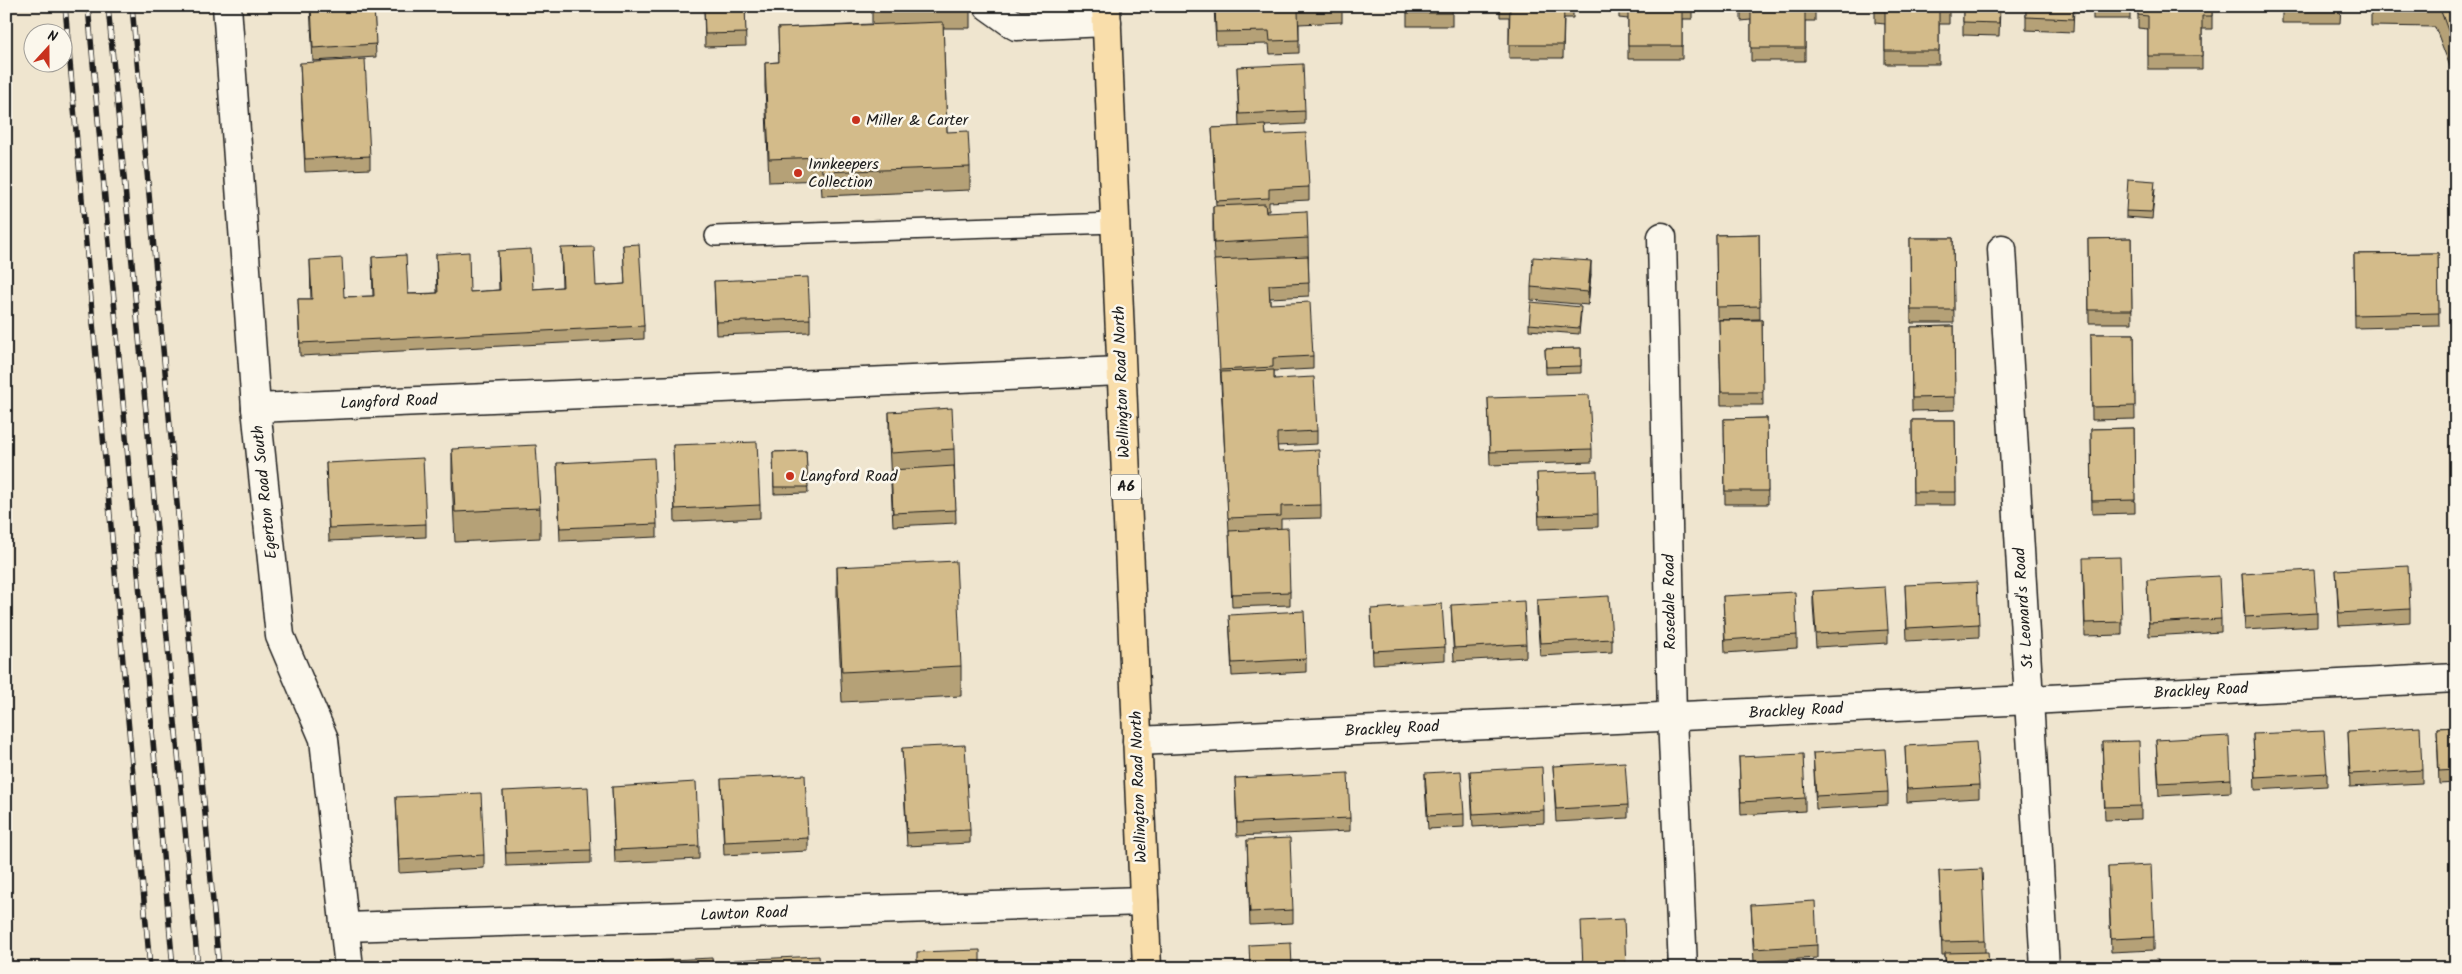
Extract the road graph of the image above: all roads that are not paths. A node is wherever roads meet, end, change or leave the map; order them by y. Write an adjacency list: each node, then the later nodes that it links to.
1 (227, 6): 9 (street, Egerton Road South)
2 (988, 6): 3 (street)
3 (1106, 14): 4 (highway, Wellington Road North / A6)
4 (1115, 223): 5 (lane); 8 (highway, Wellington Road North / A6)
5 (715, 236)
6 (1662, 237): 12 (street, Rosedale Road)
7 (2002, 249): 11 (street, St Leonard's Road)
8 (1121, 371): 9 (street, Langford Road); 13 (highway, Wellington Road North / A6)
9 (256, 408): 15 (street, Egerton Road South)
10 (2456, 678): 11 (street, Brackley Road)
11 (2030, 700): 12 (street, Brackley Road); 19 (street, St Leonard's Road)
12 (1672, 717): 13 (street, Brackley Road); 18 (street, Rosedale Road)
13 (1137, 741): 14 (highway, Wellington Road North / A6)
14 (1144, 901): 15 (street, Lawton Road); 17 (highway, Wellington Road North / A6)
15 (345, 927): 16 (street, Egerton Road South)
16 (349, 968)
17 (1147, 968)
18 (1683, 968)
19 (2046, 968)

